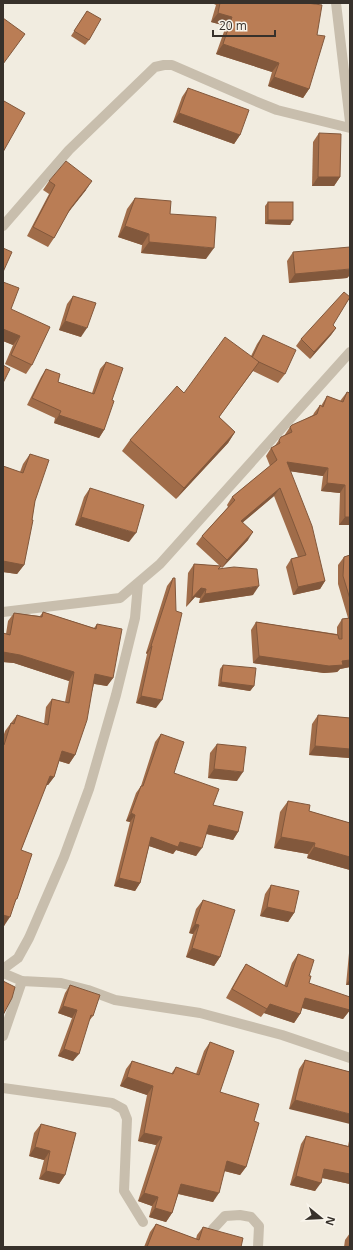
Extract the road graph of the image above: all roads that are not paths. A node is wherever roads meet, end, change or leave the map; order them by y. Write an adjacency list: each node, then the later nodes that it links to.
1 (336, 3): 2 (street)
2 (350, 122)
3 (350, 128): 4 (street)
4 (3, 226)
5 (350, 352): 6 (street)
6 (138, 584): 7 (street); 8 (street)
7 (3, 612)
8 (3, 968)
9 (3, 973): 10 (street)
10 (22, 981): 11 (street); 12 (street)
11 (3, 1036)
12 (350, 1058)
13 (3, 1088): 14 (street)
14 (143, 1222)
15 (213, 1229): 16 (street)
16 (258, 1247)

